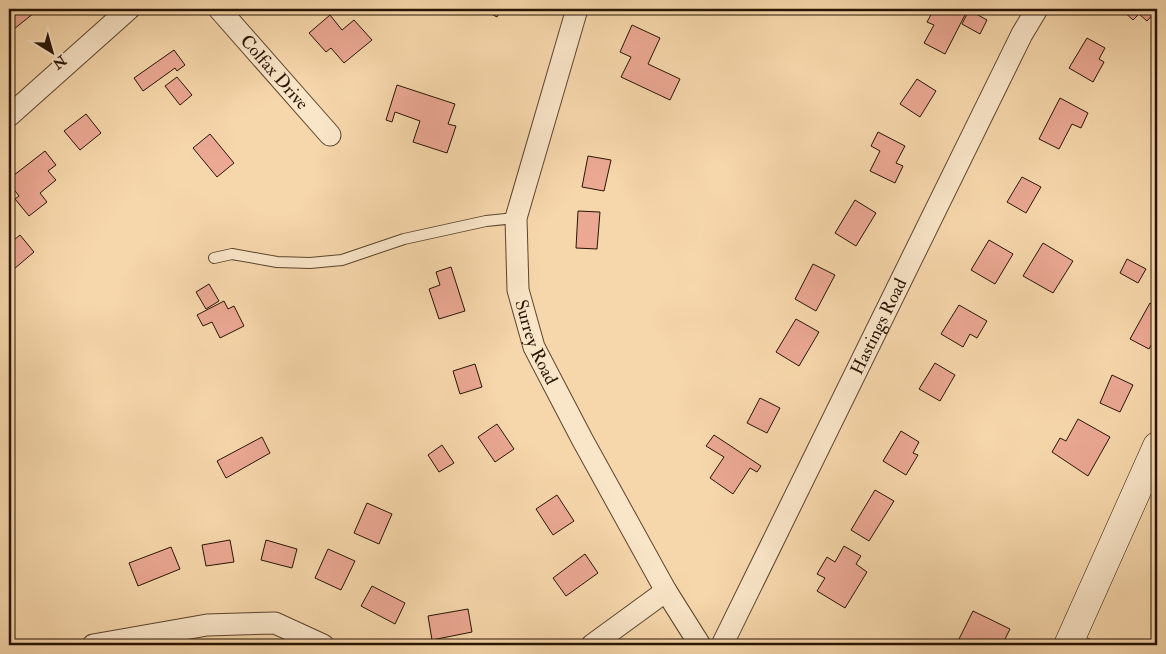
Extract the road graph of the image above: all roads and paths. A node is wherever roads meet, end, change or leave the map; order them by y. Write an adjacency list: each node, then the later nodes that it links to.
1 (130, 9): 5 (street)
2 (219, 9): 6 (street, Colfax Drive)
3 (577, 9): 7 (street, Surrey Road)
4 (1037, 9): 17 (street, Hastings Road)
5 (9, 116)
6 (330, 135)
7 (516, 218): 8 (lane); 10 (street, Surrey Road)
8 (214, 258)
9 (1157, 446): 12 (street)
10 (666, 590): 15 (street); 16 (street, Surrey Road)
11 (123, 642): 13 (street); 14 (street)
12 (1076, 643)
13 (93, 645)
14 (323, 645)
15 (592, 645)
16 (700, 645)
17 (722, 645)

